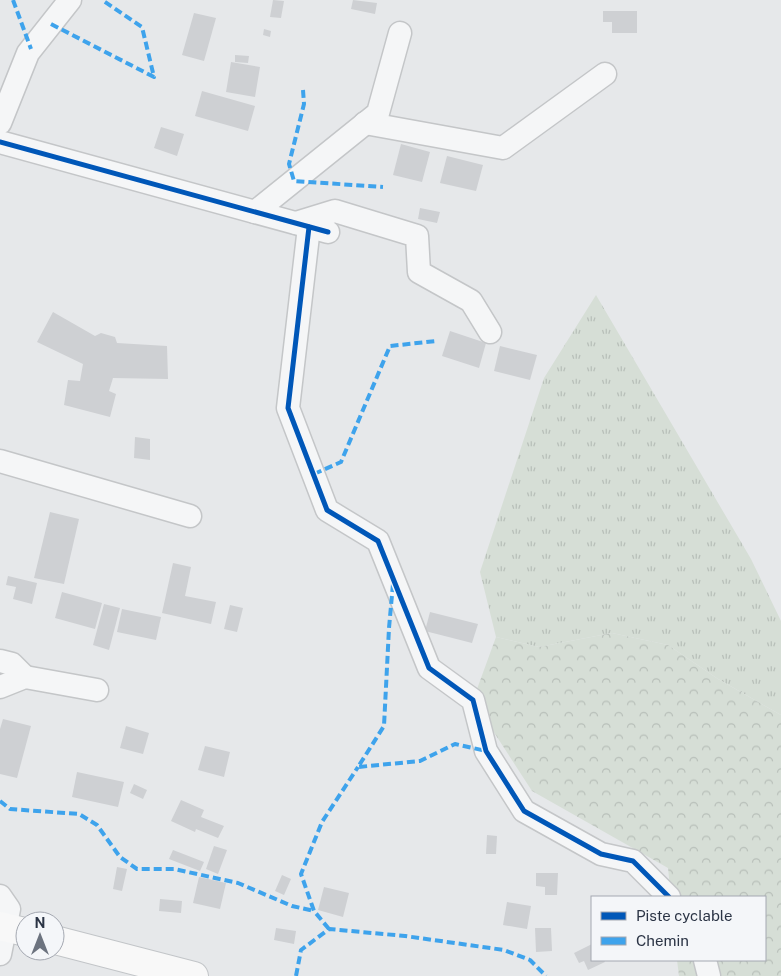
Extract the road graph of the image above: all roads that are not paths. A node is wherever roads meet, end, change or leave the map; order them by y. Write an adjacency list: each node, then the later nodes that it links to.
1 (70, 0): 4 (street)
2 (400, 33): 5 (street)
3 (605, 74): 5 (street)
4 (0, 123)
5 (365, 123): 7 (street)
6 (0, 142): 7 (street)
7 (255, 212): 8 (street)
8 (311, 227): 9 (street); 17 (street)
9 (490, 332)
10 (0, 461): 11 (street)
11 (190, 516)
12 (0, 661): 13 (street)
13 (25, 677): 14 (street); 15 (street)
14 (0, 687)
15 (97, 690)
16 (0, 896): 18 (street)
17 (668, 896)
18 (11, 928): 20 (street)
19 (65, 943): 22 (main road)
20 (0, 954)
21 (705, 961): 23 (street)
22 (194, 976)
23 (709, 976)

